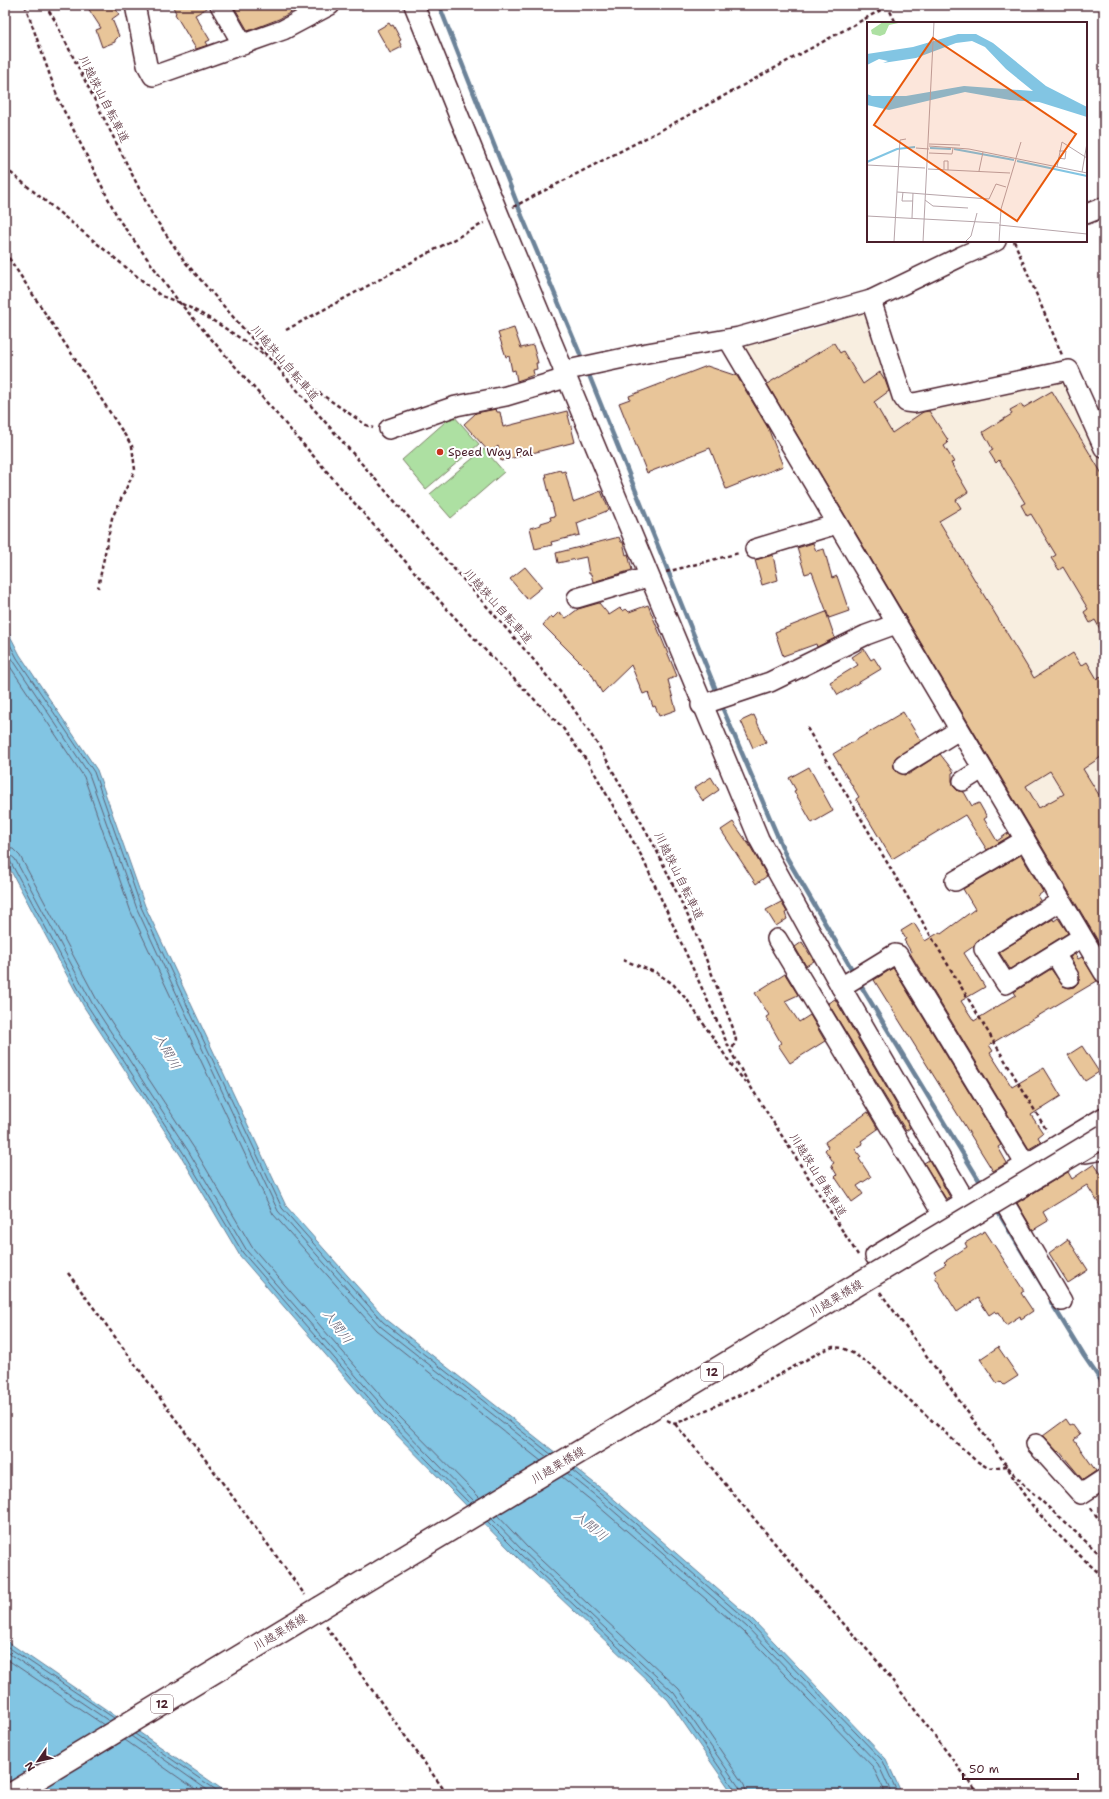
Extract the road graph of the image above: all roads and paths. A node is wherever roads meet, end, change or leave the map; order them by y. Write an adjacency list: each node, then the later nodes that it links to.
1 (25, 5): 18 (path)
2 (45, 5): 21 (path, 川越狭山自転車道)
3 (135, 5): 9 (street)
4 (220, 5): 9 (street)
5 (414, 5): 13 (street)
6 (888, 6): 8 (path); 13 (path)
7 (321, 7): 9 (street)
8 (896, 22)
9 (243, 45)
10 (5, 168): 18 (path)
11 (1104, 206): 12 (street)
12 (1087, 214)
13 (499, 215): 19 (path); 23 (street)
14 (994, 242): 17 (street)
15 (1014, 242): 22 (path)
16 (5, 252): 29 (path)
17 (872, 300): 20 (street); 22 (street)
18 (179, 302): 21 (path); 48 (path)
19 (286, 330)
20 (728, 339): 23 (street); 26 (street)
21 (269, 358): 24 (path); 48 (path, 川越狭山自転車道)
22 (1069, 370): 25 (street)
23 (564, 374): 24 (street); 28 (street)
24 (389, 429)
25 (1104, 448)
26 (837, 524): 27 (street); 31 (street)
27 (755, 549): 28 (path)
28 (648, 577): 30 (street); 32 (street)
29 (98, 588)
30 (577, 598)
31 (896, 624): 32 (street); 34 (street)
32 (701, 705): 47 (street)
33 (807, 728): 52 (path)
34 (959, 730): 35 (street); 36 (street)
35 (904, 764)
36 (982, 769): 37 (street); 38 (street)
37 (963, 781)
38 (1025, 840): 39 (street); 40 (street)
39 (955, 881)
40 (1061, 901): 41 (street); 43 (street)
41 (1082, 937): 43 (street); 45 (street)
42 (777, 939): 57 (street)
43 (1055, 954): 46 (street)
44 (623, 960): 49 (path)
45 (1104, 973)
46 (1069, 977)
47 (841, 987): 54 (street); 56 (street)
48 (731, 1052): 49 (path, 川越狭山自転車道)
49 (752, 1089): 58 (path, 川越狭山自転車道)
50 (1104, 1117): 52 (street)
51 (1104, 1136): 71 (main road, 川越栗橋線 / 12, bridge)
52 (1056, 1146): 53 (street); 54 (street)
53 (1104, 1150)
54 (1026, 1165): 55 (street)
55 (994, 1185): 56 (street); 61 (street)
56 (966, 1202): 57 (street)
57 (943, 1215): 58 (street)
58 (867, 1257)
59 (68, 1273): 71 (path)
60 (876, 1286): 65 (path)
61 (1062, 1301)
62 (665, 1419): 63 (path)
63 (675, 1424): 65 (path); 74 (path)
64 (1036, 1444): 67 (street)
65 (1007, 1466): 69 (path); 70 (path)
66 (1104, 1479): 67 (street)
67 (1081, 1494): 68 (path)
68 (1104, 1527)
69 (1104, 1558)
70 (1104, 1578)
71 (316, 1611): 72 (main road, 川越栗橋線 / 12); 73 (path)
72 (12, 1794)
73 (447, 1794)
74 (979, 1794)

